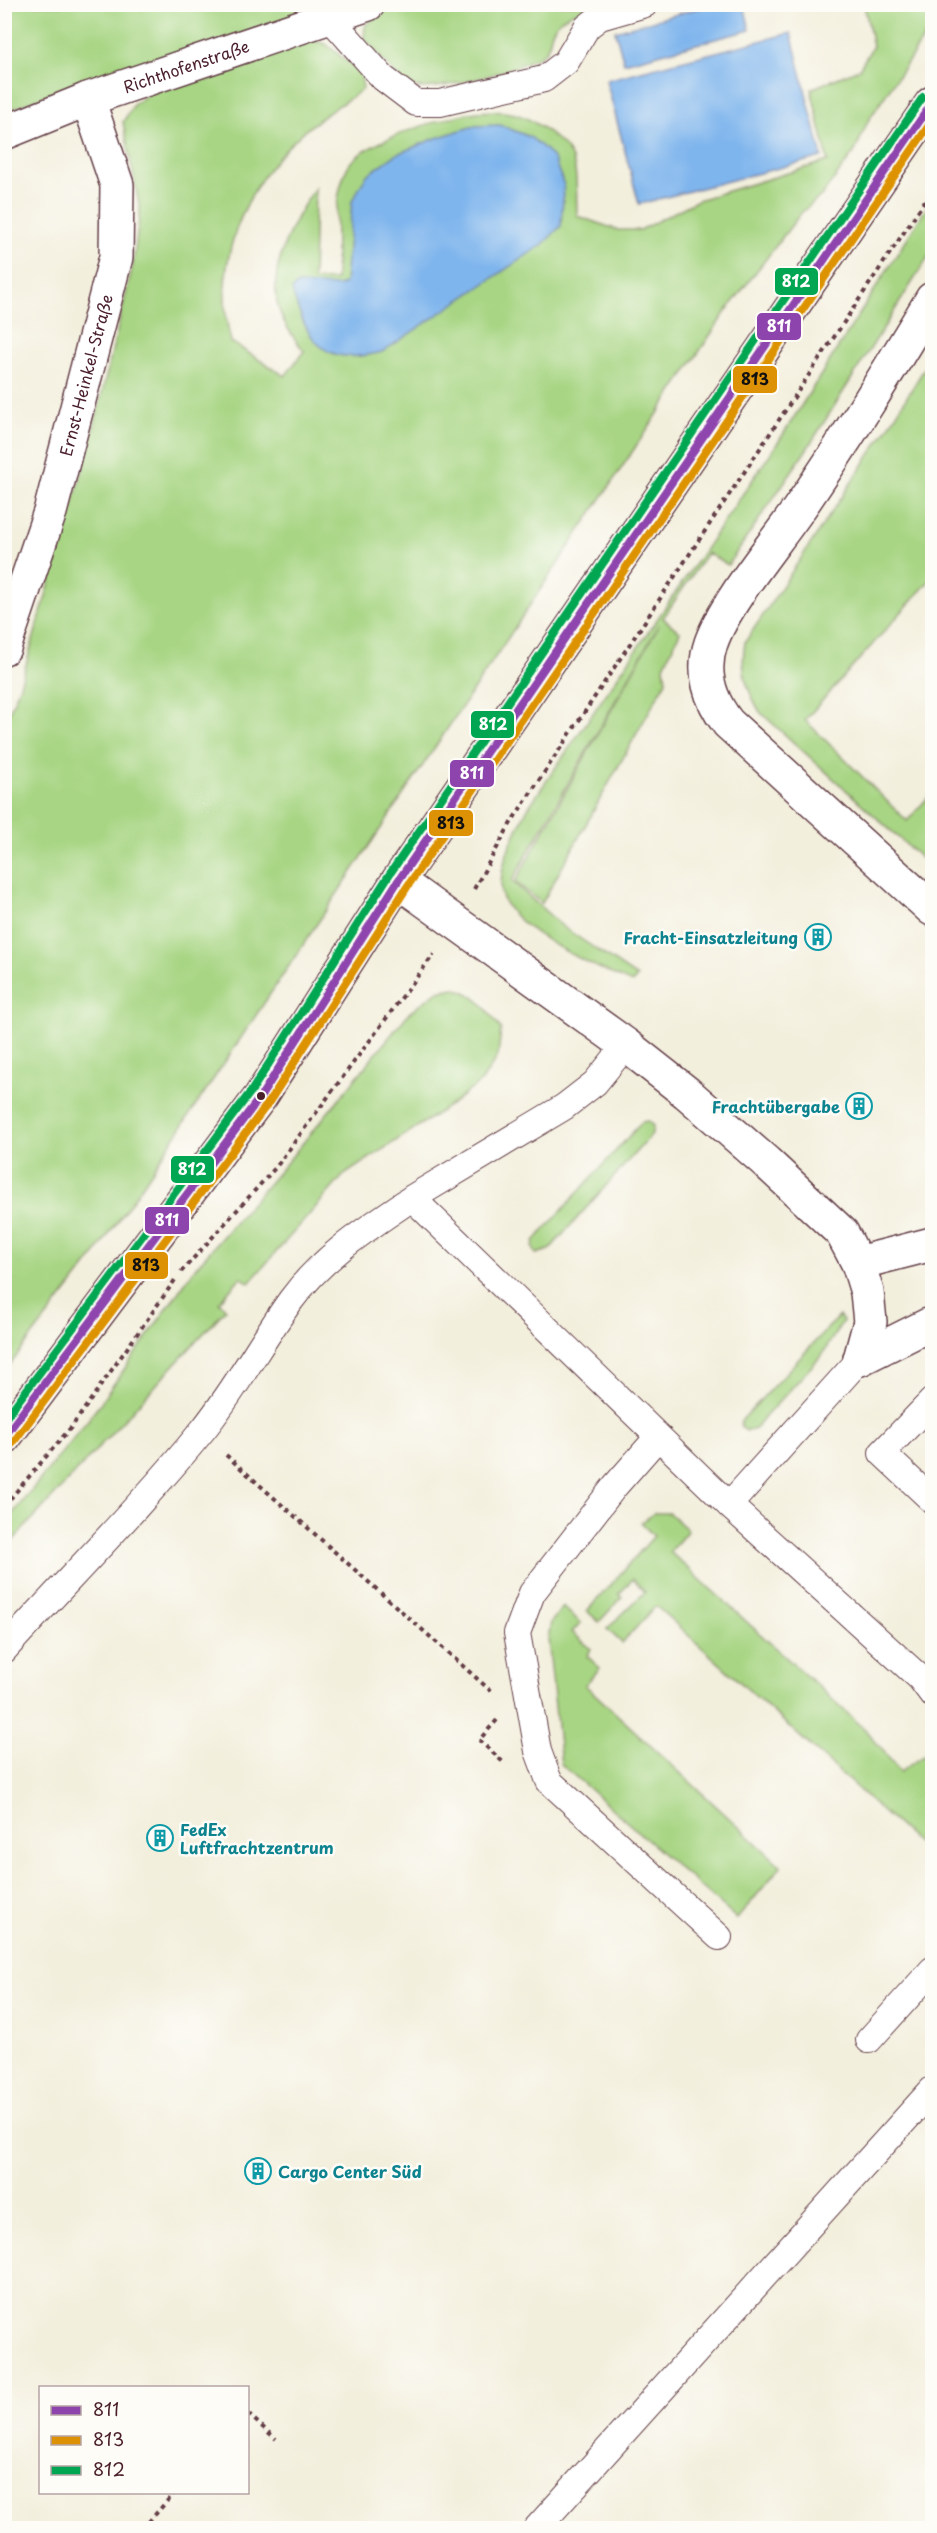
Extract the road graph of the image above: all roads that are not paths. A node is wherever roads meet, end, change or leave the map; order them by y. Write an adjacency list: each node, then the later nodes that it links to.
1 (368, 4): 3 (street, Richthofenstraße)
2 (645, 4): 3 (lane)
3 (330, 18): 4 (street, Richthofenstraße)
4 (88, 99): 6 (street, Richthofenstraße); 8 (street, Ernst-Heinkel-Straße)
5 (933, 103): 9 (street)
6 (4, 133)
7 (933, 299): 10 (street)
8 (4, 648)
9 (398, 882): 11 (street); 19 (street)
10 (933, 909)
11 (626, 1045): 12 (lane); 14 (street)
12 (412, 1198): 18 (lane); 22 (lane)
13 (933, 1244): 14 (street)
14 (858, 1263): 16 (street)
15 (933, 1323): 16 (street)
16 (860, 1359): 21 (lane)
17 (933, 1401): 20 (lane)
18 (658, 1437): 21 (lane); 24 (lane)
19 (4, 1438)
20 (933, 1500)
21 (729, 1505): 23 (lane)
22 (4, 1650)
23 (933, 1694)
24 (719, 1937)
25 (933, 1970): 26 (lane)
26 (869, 2040)
27 (933, 2090): 28 (lane)
28 (537, 2529)

